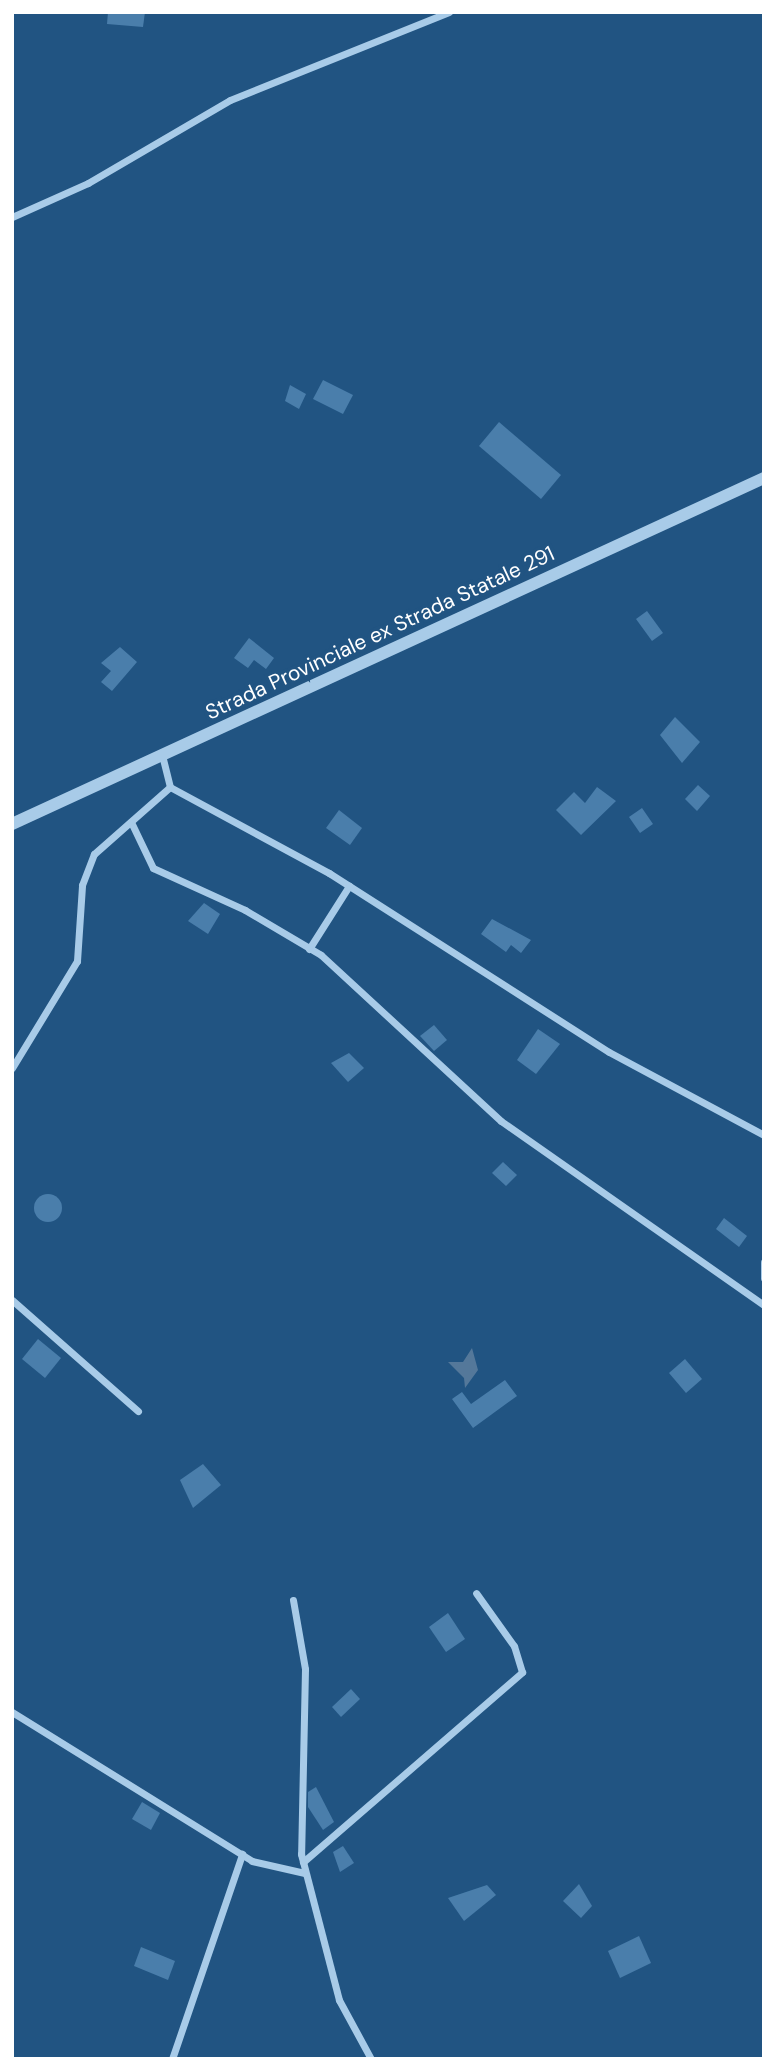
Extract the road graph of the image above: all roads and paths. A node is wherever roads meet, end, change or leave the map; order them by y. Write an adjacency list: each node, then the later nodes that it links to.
1 (449, 12): 2 (street)
2 (12, 217)
3 (764, 478): 4 (street, Strada Provinciale ex Strada Statale 291)
4 (162, 755): 5 (street); 7 (street, Strada Provinciale ex Strada Statale 291)
5 (170, 787): 6 (street); 8 (street)
6 (131, 822): 9 (street); 10 (street)
7 (12, 824)
8 (349, 886): 9 (street); 11 (street)
9 (309, 949): 15 (street)
10 (12, 1068)
11 (764, 1135)
12 (764, 1262): 13 (street)
13 (764, 1278)
14 (12, 1300): 16 (street)
15 (764, 1305)
16 (138, 1411)
17 (476, 1593): 21 (street)
18 (293, 1600): 21 (street)
19 (12, 1712): 20 (street)
20 (242, 1854): 22 (street); 23 (street)
21 (303, 1862): 22 (street)
22 (305, 1872): 24 (street)
23 (172, 2059)
24 (371, 2059)

